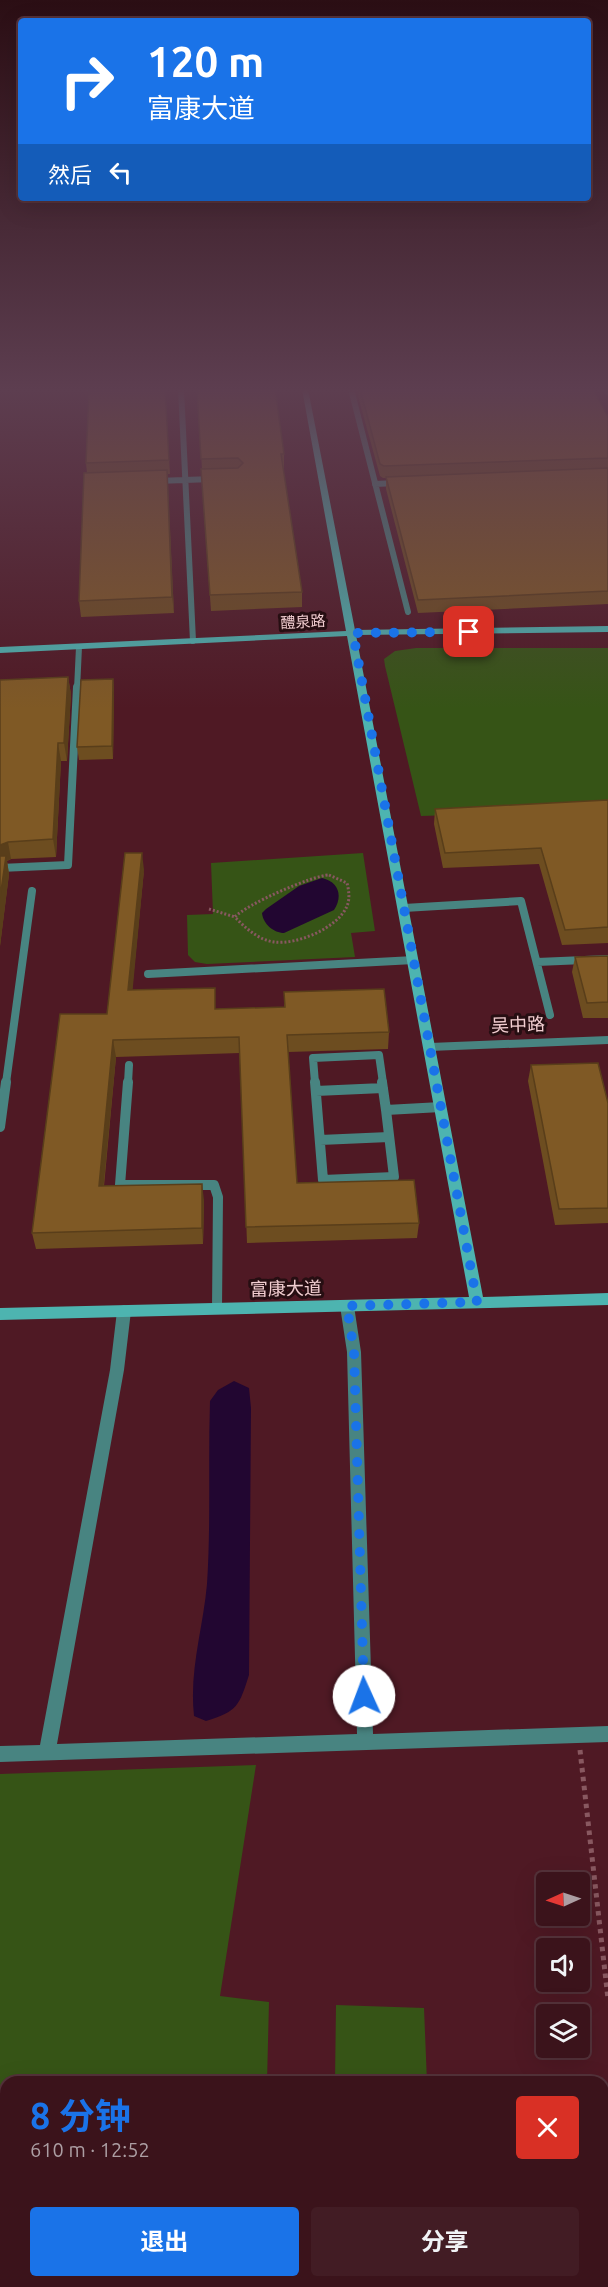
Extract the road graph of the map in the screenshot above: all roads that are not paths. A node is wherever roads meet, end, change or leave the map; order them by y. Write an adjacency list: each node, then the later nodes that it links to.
1 (188, 496): 7 (lane)
2 (326, 496): 6 (street)
3 (378, 496): 4 (lane)
4 (408, 612)
5 (608, 629): 6 (street, 醴泉路)
6 (353, 633): 7 (street, 醴泉路); 14 (street)
7 (194, 642): 8 (street, 醴泉路)
8 (79, 647): 9 (street, 醴泉路); 10 (lane)
9 (0, 650)
10 (76, 688): 11 (lane); 12 (lane)
11 (65, 689)
12 (0, 868)
13 (32, 891): 23 (lane)
14 (404, 908): 16 (street); 17 (lane)
15 (608, 959): 17 (lane)
16 (414, 960): 18 (lane); 21 (street)
17 (537, 962): 19 (lane)
18 (148, 974)
19 (550, 1015)
20 (608, 1041): 21 (street, 吴中路)
21 (430, 1047): 26 (street)
22 (129, 1065): 34 (lane)
23 (4, 1069): 28 (lane)
24 (383, 1088): 25 (lane); 25 (lane); 27 (lane)
25 (316, 1091): 30 (lane)
26 (441, 1107): 27 (lane); 32 (street)
27 (386, 1110): 29 (lane)
28 (0, 1127)
29 (389, 1137): 30 (lane); 30 (lane)
30 (320, 1140)
31 (608, 1299): 32 (street, 富康大道)
32 (477, 1302): 33 (street, 富康大道)
33 (347, 1306): 34 (street, 富康大道); 38 (street)
34 (217, 1309): 35 (street, 富康大道)
35 (124, 1311): 36 (street, 富康大道); 39 (street)
36 (0, 1314)
37 (608, 1734): 38 (street)
38 (365, 1742): 39 (street)
39 (47, 1752): 40 (street)
40 (0, 1754)

